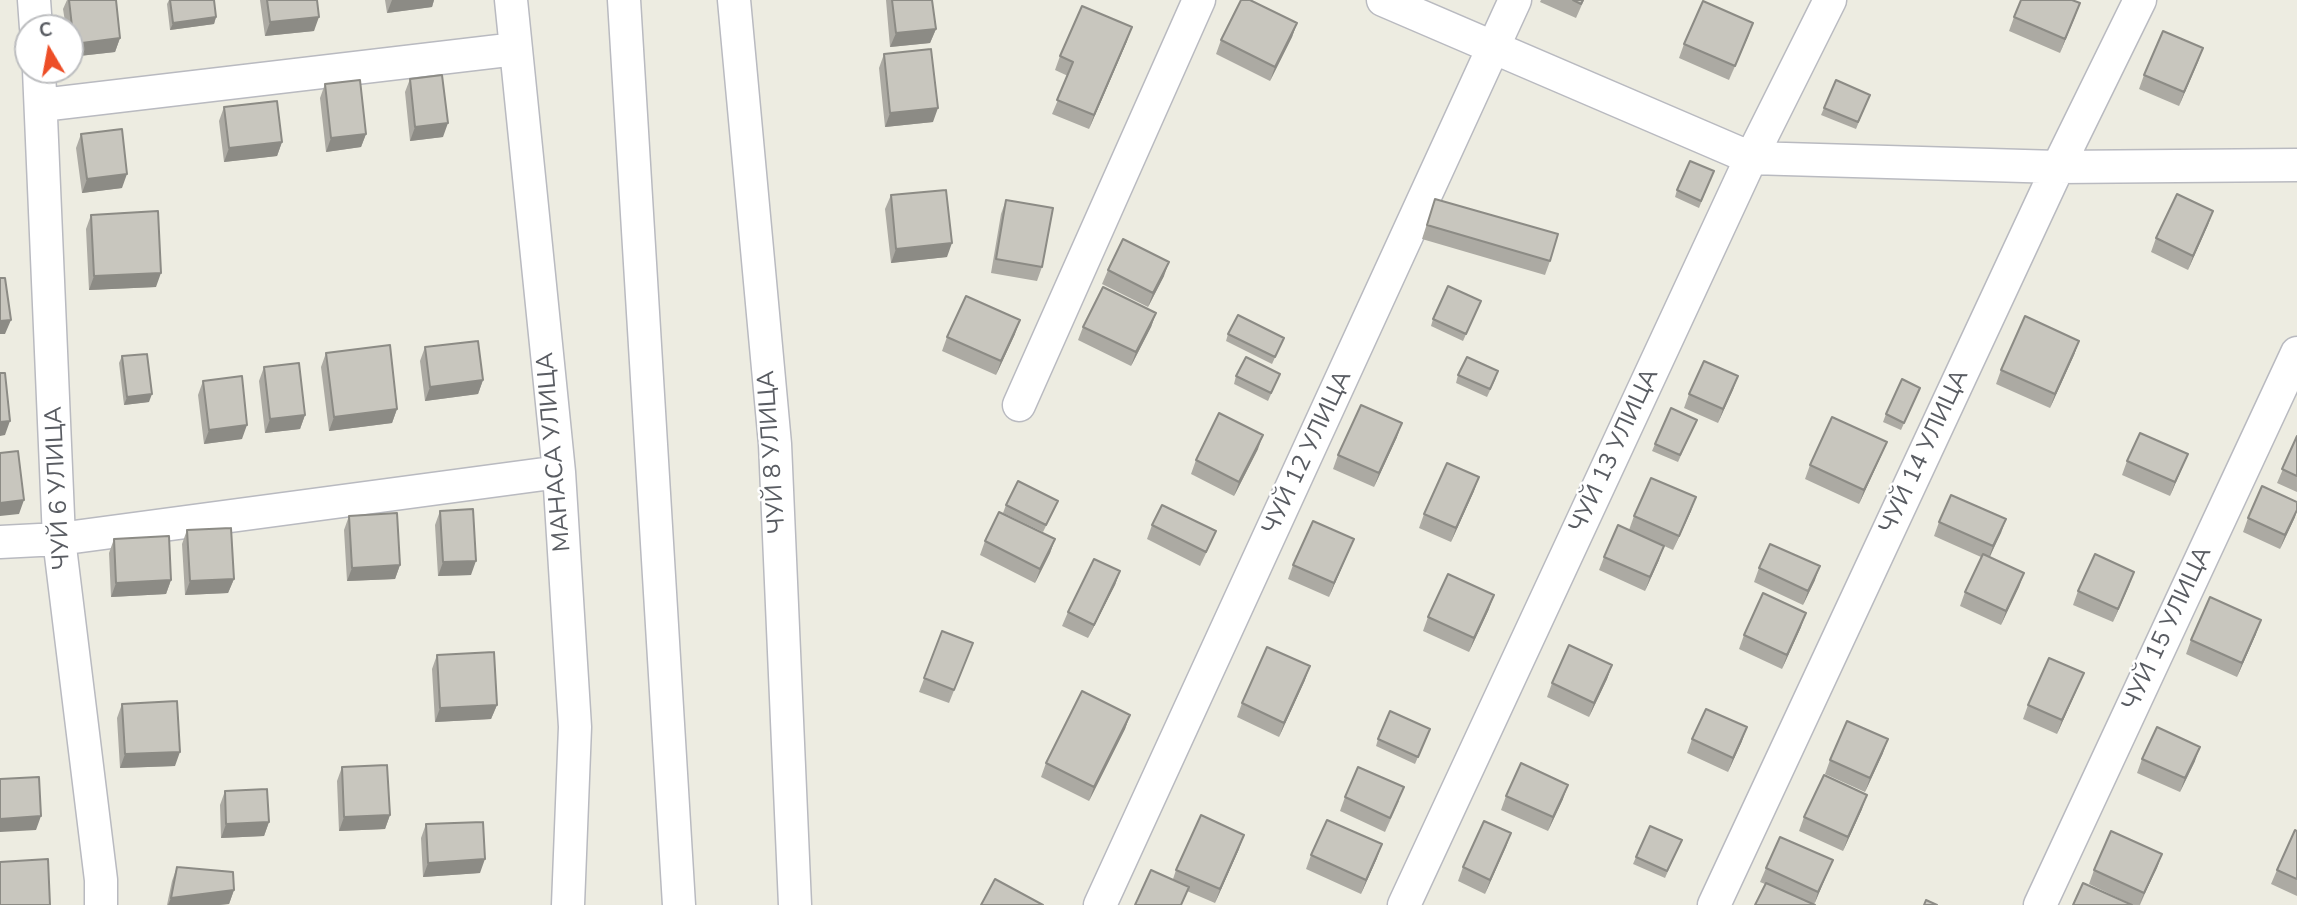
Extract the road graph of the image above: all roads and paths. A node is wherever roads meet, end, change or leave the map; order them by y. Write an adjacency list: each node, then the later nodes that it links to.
1 (511, 0): 10 (street, МАНАСА УЛИЦА)
2 (624, 0): 24 (street)
3 (734, 0): 25 (street, ЧУЙ 8 УЛИЦА)
4 (1199, 0): 18 (street)
5 (1383, 0): 9 (street)
6 (1515, 0): 11 (street, ЧУЙ 12 УЛИЦА)
7 (1830, 0): 14 (street, ЧУЙ 13 УЛИЦА)
8 (2140, 0): 16 (street, ЧУЙ 14 УЛИЦА)
9 (1434, 10): 11 (street)
10 (516, 48): 13 (street); 19 (street, МАНАСА УЛИЦА)
11 (1494, 50): 14 (street); 26 (street, ЧУЙ 12 УЛИЦА)
12 (40, 84): 13 (street, ЧУЙ 6 УЛИЦА)
13 (41, 105): 20 (street, ЧУЙ 6 УЛИЦА)
14 (1751, 158): 16 (street); 27 (street, ЧУЙ 13 УЛИЦА)
15 (2297, 164): 16 (street)
16 (2058, 167): 28 (street, ЧУЙ 14 УЛИЦА)
17 (2294, 367): 29 (street, ЧУЙ 15 УЛИЦА)
18 (1019, 405)
19 (559, 472): 20 (street); 23 (street, МАНАСА УЛИЦА)
20 (60, 539): 21 (street); 22 (street, ЧУЙ 6 УЛИЦА)
21 (0, 542)
22 (101, 905)
23 (568, 905)
24 (679, 905)
25 (795, 905)
26 (1100, 905)
27 (1404, 905)
28 (1714, 905)
29 (2040, 905)

